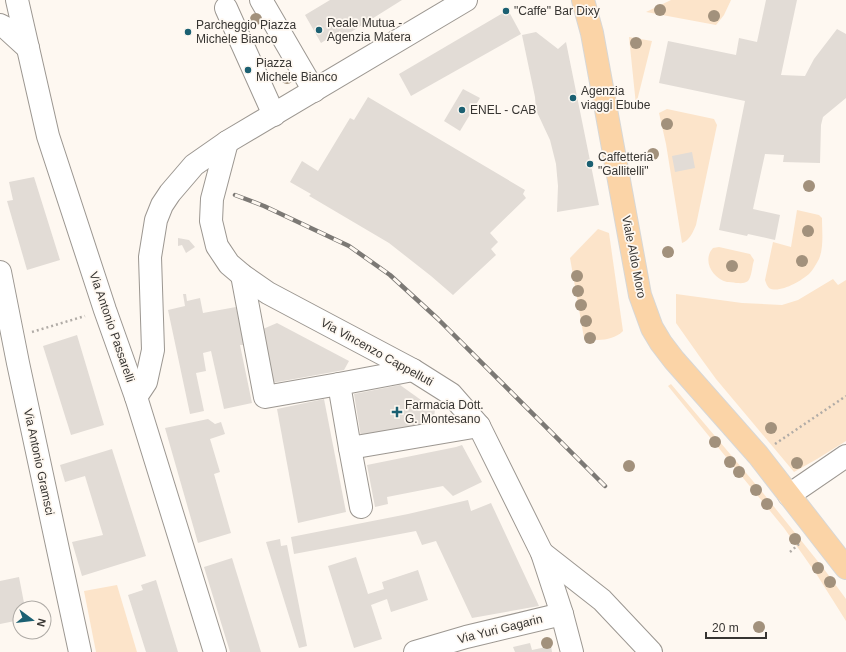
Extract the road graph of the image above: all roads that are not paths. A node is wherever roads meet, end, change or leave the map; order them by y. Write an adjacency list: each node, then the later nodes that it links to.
1 (18, 0): 7 (street, Via Antonio Passarelli)
2 (261, 0): 8 (street)
3 (466, 0): 8 (street)
4 (583, 0): 20 (main road, Viale Aldo Moro)
5 (229, 3): 9 (street)
6 (0, 24): 7 (street)
7 (28, 48): 16 (street, Via Antonio Passarelli)
8 (314, 91): 9 (street)
9 (274, 115): 10 (street)
10 (228, 142): 12 (street, Via Vincenzo Cappelluti); 16 (street)
11 (0, 272): 13 (street, Via Antonio Gramsci)
12 (242, 275): 14 (street, Via Vincenzo Cappelluti); 15 (street)
13 (8, 322): 25 (street, Via Antonio Gramsci)
14 (413, 370): 15 (street); 17 (street, Via Vincenzo Cappelluti)
15 (339, 384): 18 (street)
16 (136, 397): 26 (street, Via Antonio Passarelli)
17 (479, 426): 18 (street); 22 (street, Via Vincenzo Cappelluti)
18 (350, 448): 21 (street)
19 (846, 456): 20 (street)
20 (790, 494): 23 (main road, Viale Aldo Moro)
21 (361, 507)
22 (542, 553): 24 (street, Via Vincenzo Cappelluti); 29 (street)
23 (846, 568)
24 (562, 614): 27 (street, Via Yuri Gagarin); 28 (street, Via Vincenzo Cappelluti)
25 (80, 652)
26 (215, 652)
27 (415, 652)
28 (572, 652)
29 (651, 652)

